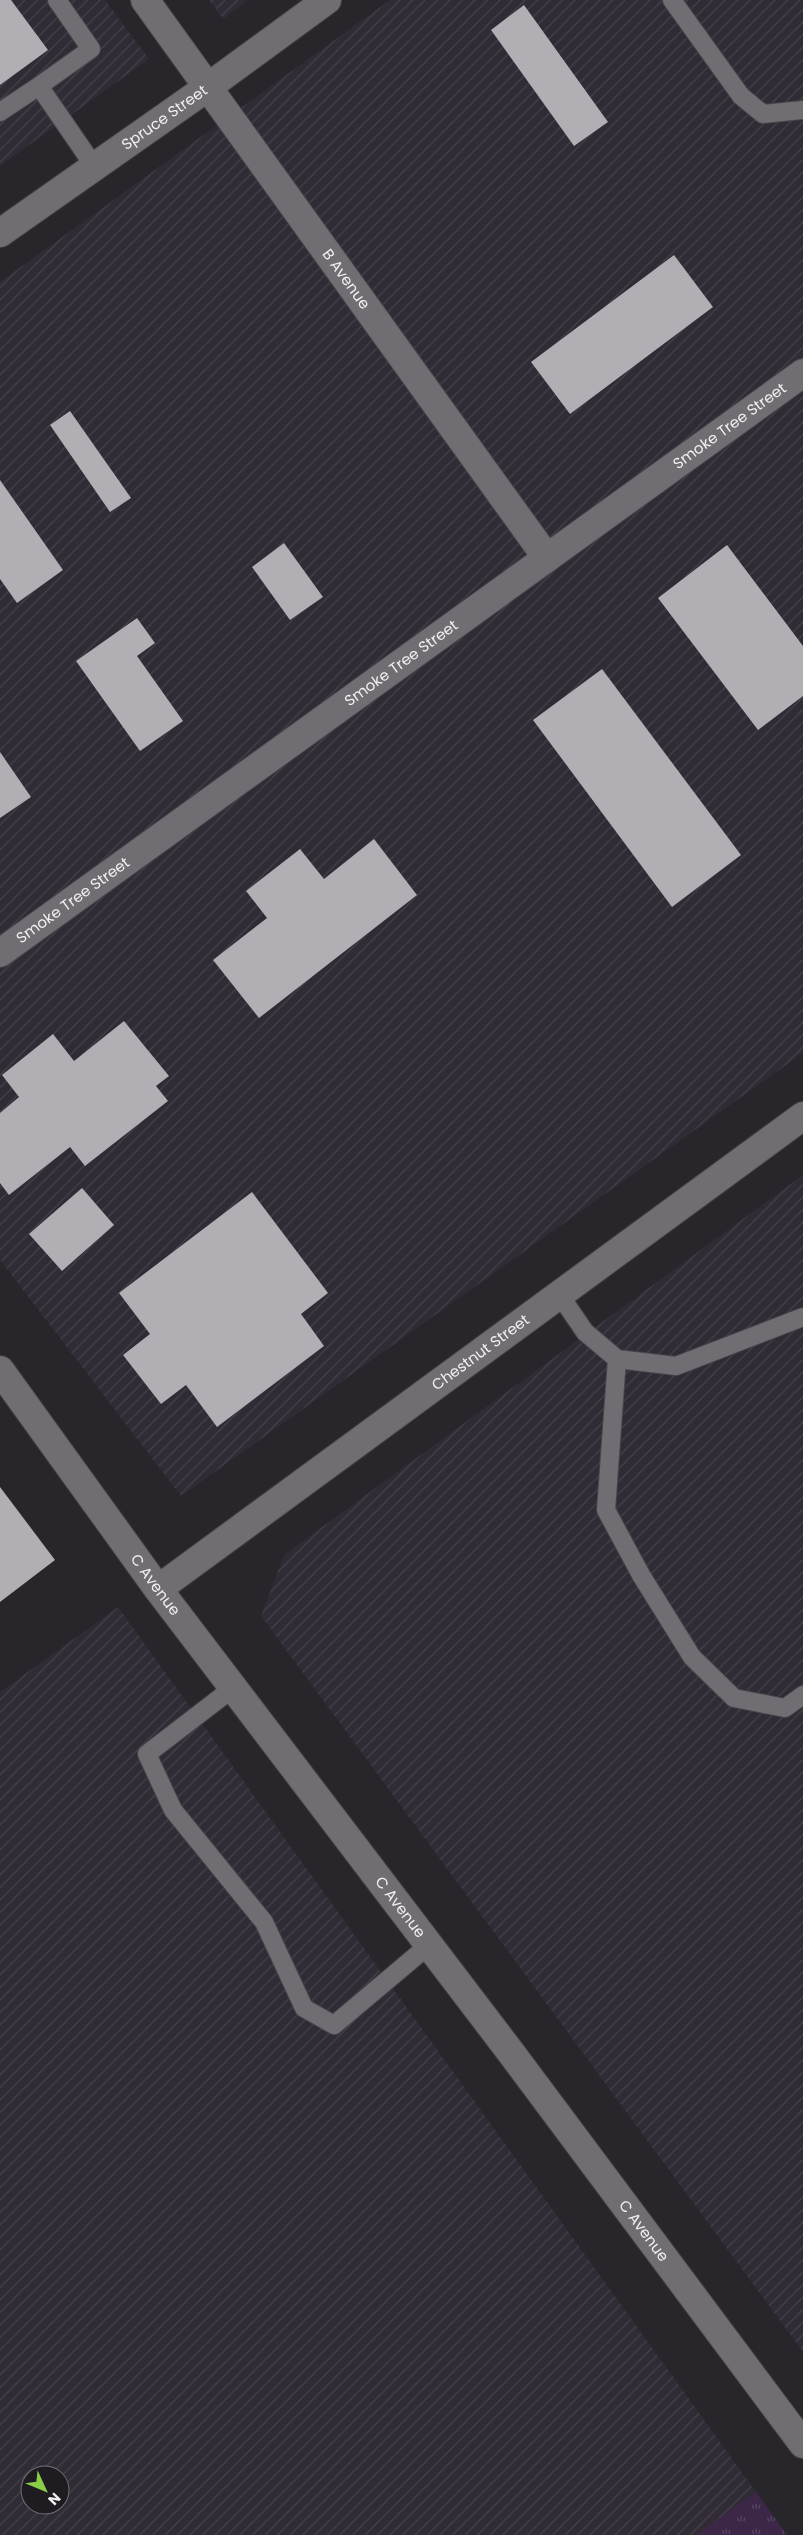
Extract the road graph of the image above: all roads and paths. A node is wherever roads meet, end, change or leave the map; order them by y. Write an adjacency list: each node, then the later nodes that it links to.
1 (57, 0): 5 (lane)
2 (145, 0): 6 (street, B Avenue)
3 (327, 0): 6 (street, Spruce Street)
4 (672, 0): 7 (lane)
5 (39, 86): 8 (lane); 9 (lane)
6 (208, 87): 9 (street, Spruce Street); 12 (street, B Avenue)
7 (803, 110)
8 (0, 112)
9 (94, 166): 10 (street, Spruce Street)
10 (0, 233)
11 (803, 373): 12 (street, Smoke Tree Street)
12 (547, 558): 13 (street, Smoke Tree Street)
13 (0, 953)
14 (803, 1116): 15 (street, Chestnut Street)
15 (559, 1294): 17 (lane); 19 (street, Chestnut Street)
16 (803, 1317): 17 (lane)
17 (617, 1359): 21 (lane)
18 (0, 1370): 19 (street, C Avenue)
19 (158, 1589): 20 (street, C Avenue)
20 (234, 1688): 22 (street, C Avenue); 22 (lane)
21 (803, 1695)
22 (429, 1945): 23 (street, C Avenue)
23 (803, 2444)

